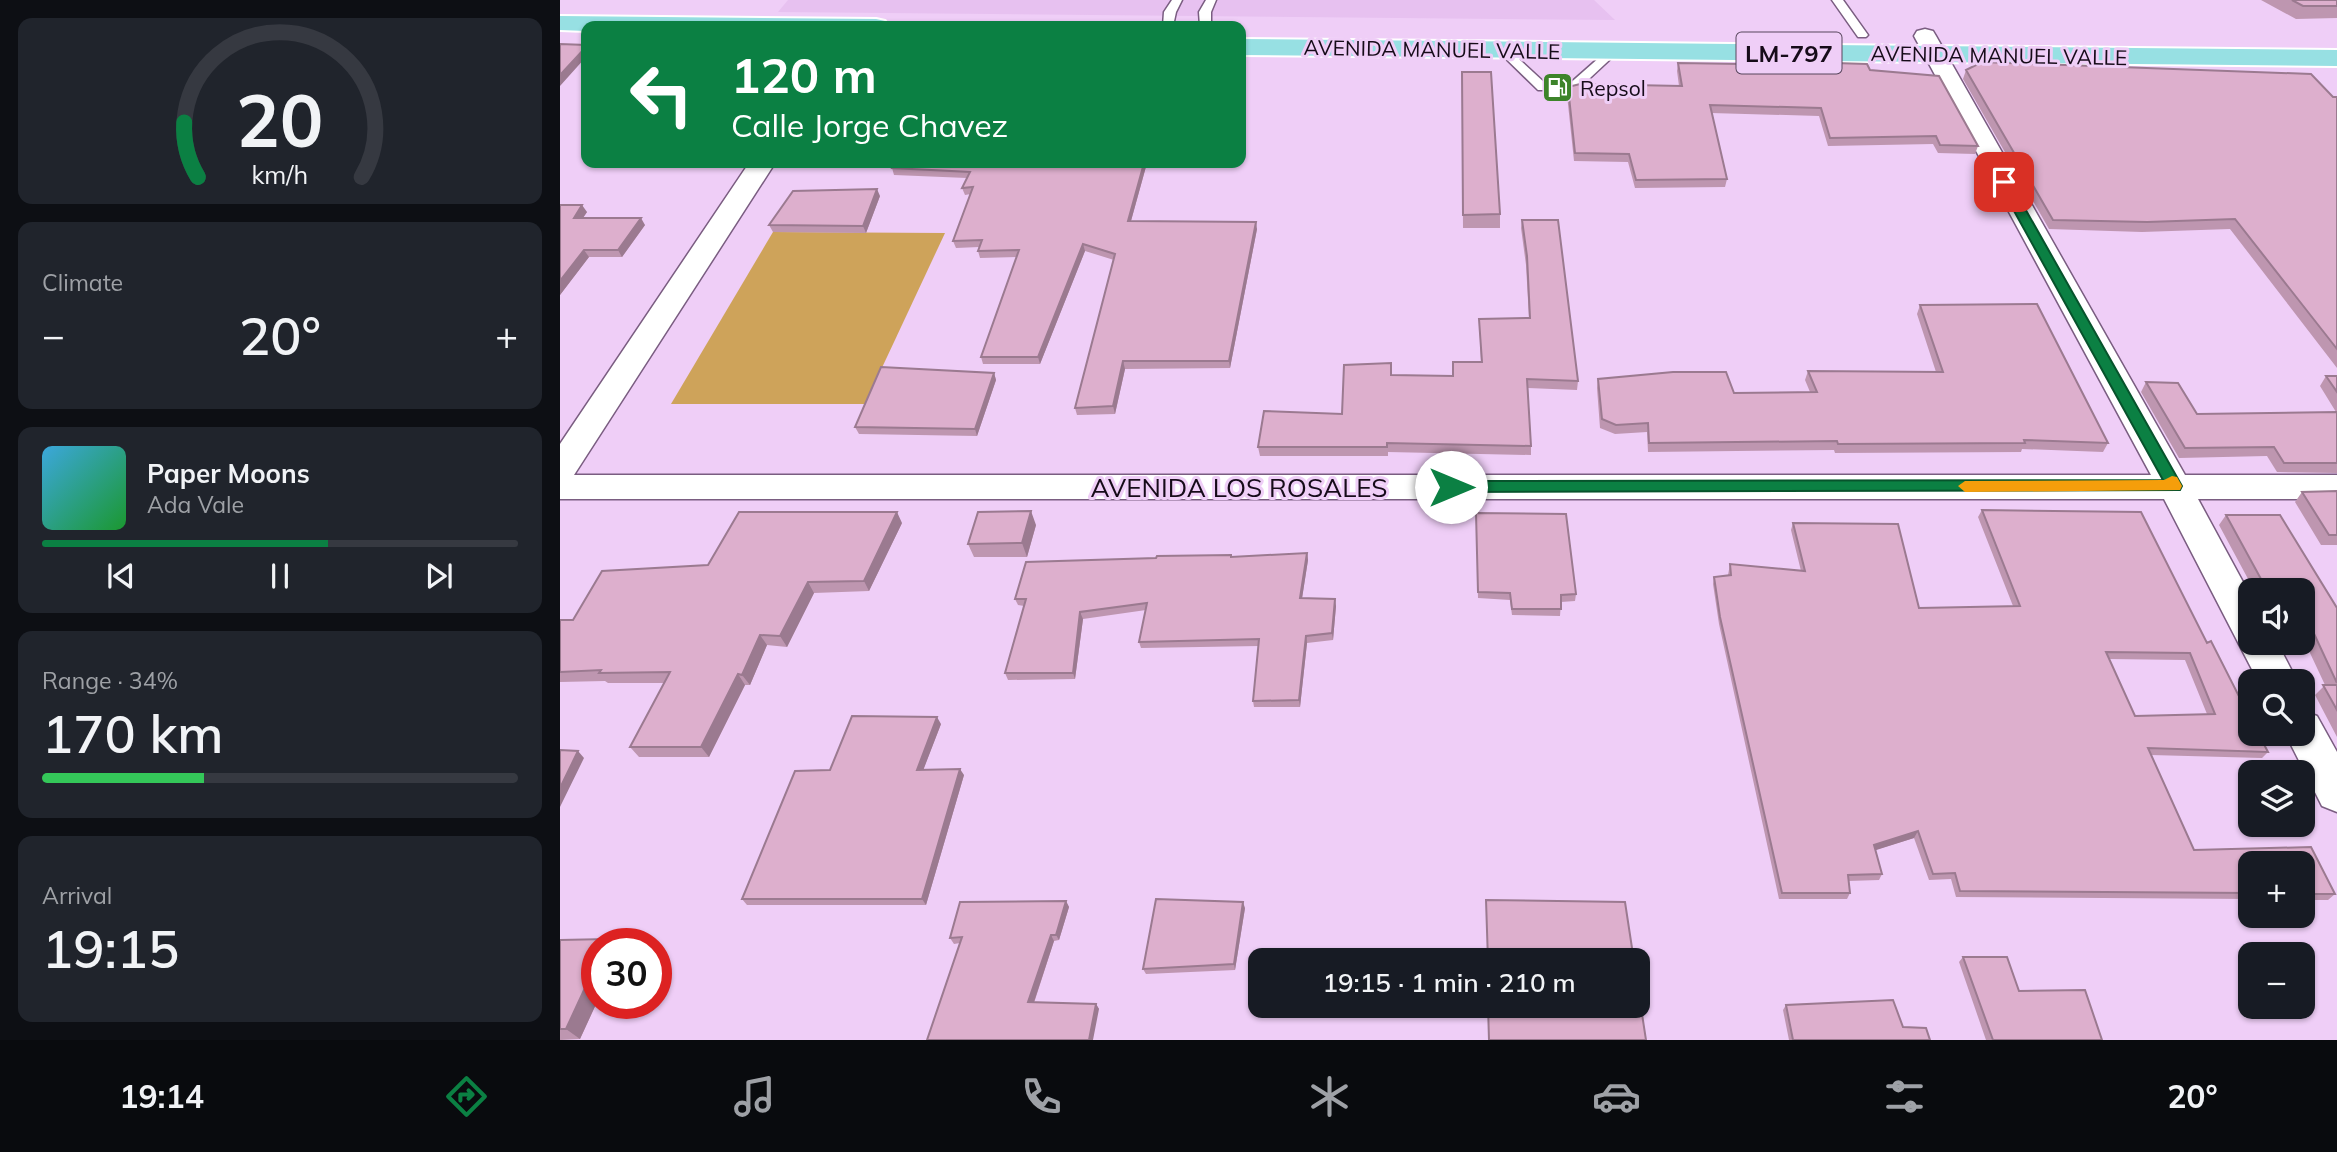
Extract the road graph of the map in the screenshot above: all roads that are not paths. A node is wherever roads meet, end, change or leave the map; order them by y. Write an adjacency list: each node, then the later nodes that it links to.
1 (1177, 0): 4 (lane)
2 (1211, 0): 5 (lane)
3 (1837, 0): 9 (lane)
4 (1169, 21)
5 (1205, 21)
6 (560, 23): 7 (main road)
7 (581, 23)
8 (1246, 30): 9 (main road, AVENIDA MANUEL VALLE / LM-797)
9 (1861, 35): 13 (main road, AVENIDA MANUEL VALLE / LM-797)
10 (2337, 40): 13 (main road, AVENIDA MANUEL VALLE / LM-797)
11 (560, 42): 12 (main road)
12 (581, 42)
13 (1930, 45): 16 (main road, AVENIDA MANUEL VALLE / LM-797); 17 (main road, AVENIDA MANUEL VALLE / LM-797); 22 (street)
14 (1246, 47): 15 (main road, AVENIDA MANUEL VALLE / LM-797)
15 (1504, 51): 16 (main road, AVENIDA MANUEL VALLE / LM-797); 18 (lane)
16 (1613, 51): 19 (lane)
17 (2337, 58)
18 (1542, 88)
19 (1571, 89)
20 (759, 168): 21 (street)
21 (560, 470)
22 (2174, 486): 23 (street, AVENIDA LOS ROSALES); 24 (street, AVENIDA LOS ROSALES); 25 (street)
23 (560, 487)
24 (2337, 487)
25 (2238, 606)
26 (2312, 746): 27 (street)
27 (2337, 793)

